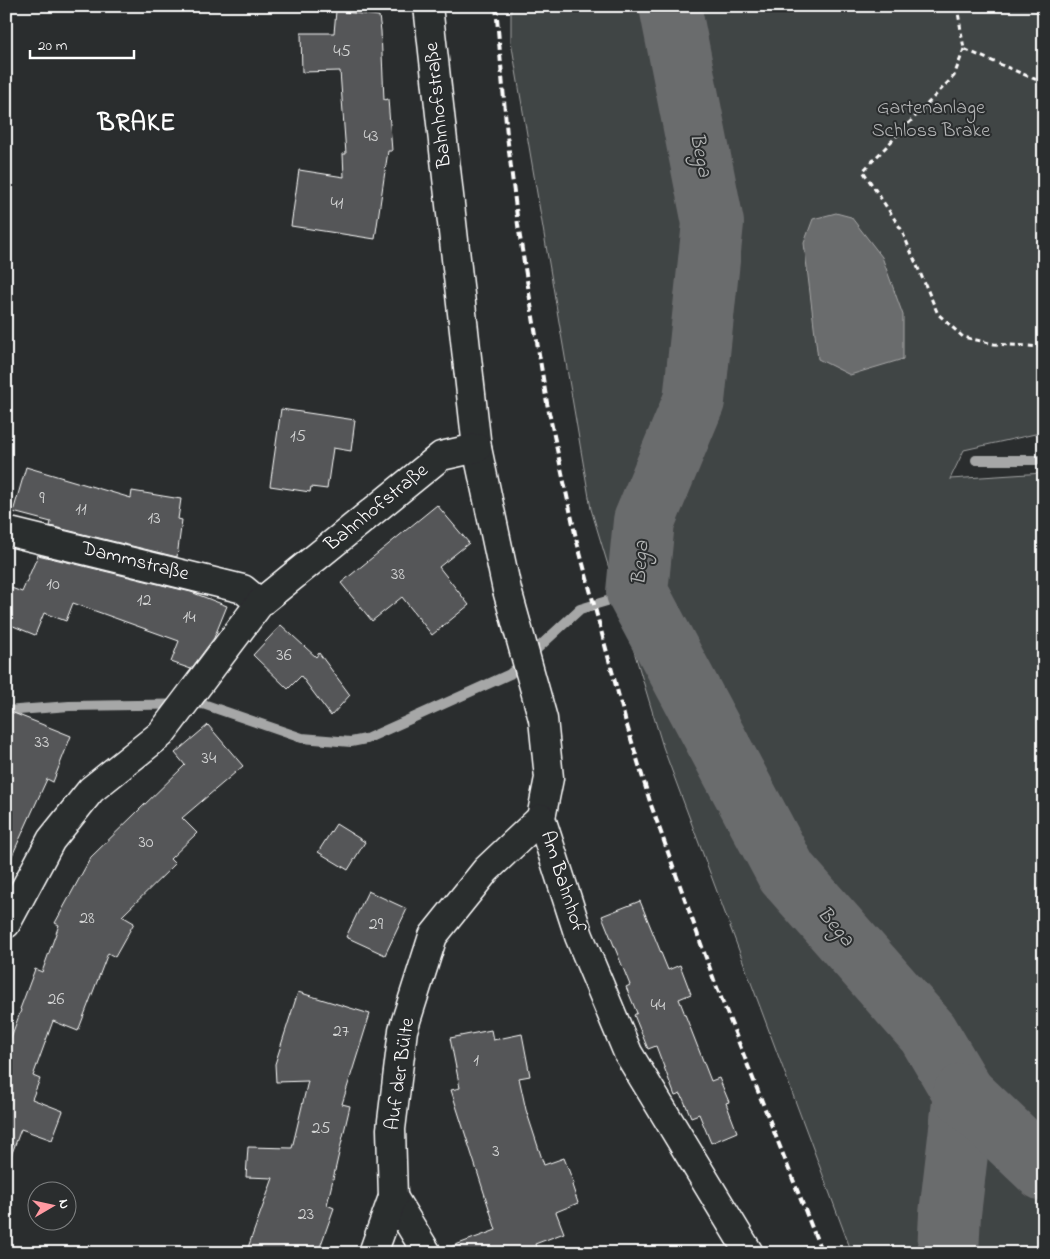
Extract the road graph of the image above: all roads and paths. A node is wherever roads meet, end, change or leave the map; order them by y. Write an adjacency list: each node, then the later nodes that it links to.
1 (428, 6): 6 (street, Bahnhofstraße)
2 (957, 6): 3 (path)
3 (964, 49): 4 (path); 5 (path)
4 (1044, 83)
5 (1044, 347)
6 (477, 448): 8 (street, Bahnhofstraße); 9 (street, Am Bahnhof)
7 (6, 531): 8 (street, Dammstraße)
8 (260, 603): 10 (street, Bahnhofstraße)
9 (541, 818): 11 (street, Auf der Bülte); 14 (street, Am Bahnhof)
10 (6, 924)
11 (393, 1197): 12 (street, Auf der Bülte); 13 (street)
12 (373, 1253)
13 (427, 1253)
14 (749, 1253)

